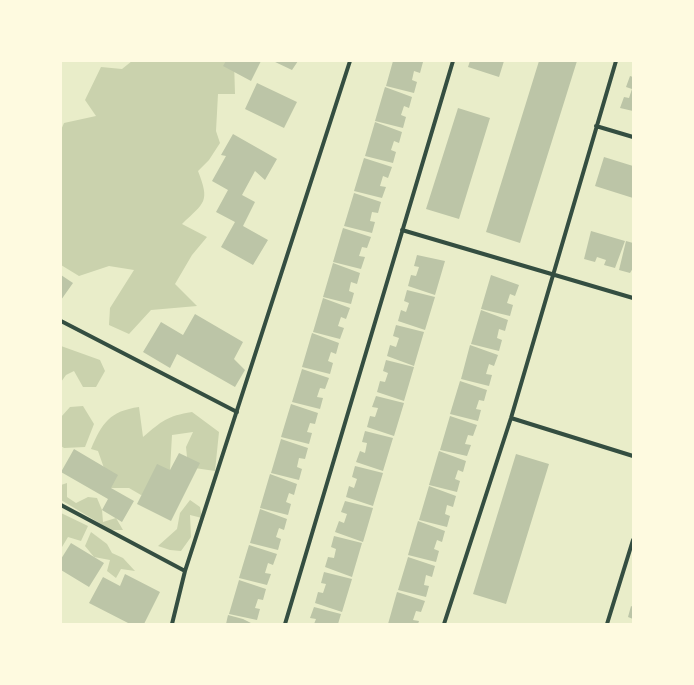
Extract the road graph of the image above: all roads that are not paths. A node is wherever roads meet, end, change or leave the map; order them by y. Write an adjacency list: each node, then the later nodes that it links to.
1 (350, 61): 10 (street)
2 (453, 61): 6 (street)
3 (616, 61): 4 (street)
4 (596, 126): 5 (street); 7 (street)
5 (633, 137)
6 (402, 230): 7 (street); 17 (street)
7 (554, 274): 8 (street); 11 (street)
8 (633, 298)
9 (61, 321): 10 (street)
10 (237, 412): 15 (street)
11 (511, 418): 12 (street); 18 (street)
12 (633, 456)
13 (61, 505): 15 (street)
14 (633, 540): 19 (street)
15 (185, 571): 16 (street)
16 (172, 624)
17 (285, 624)
18 (444, 624)
19 (607, 624)

